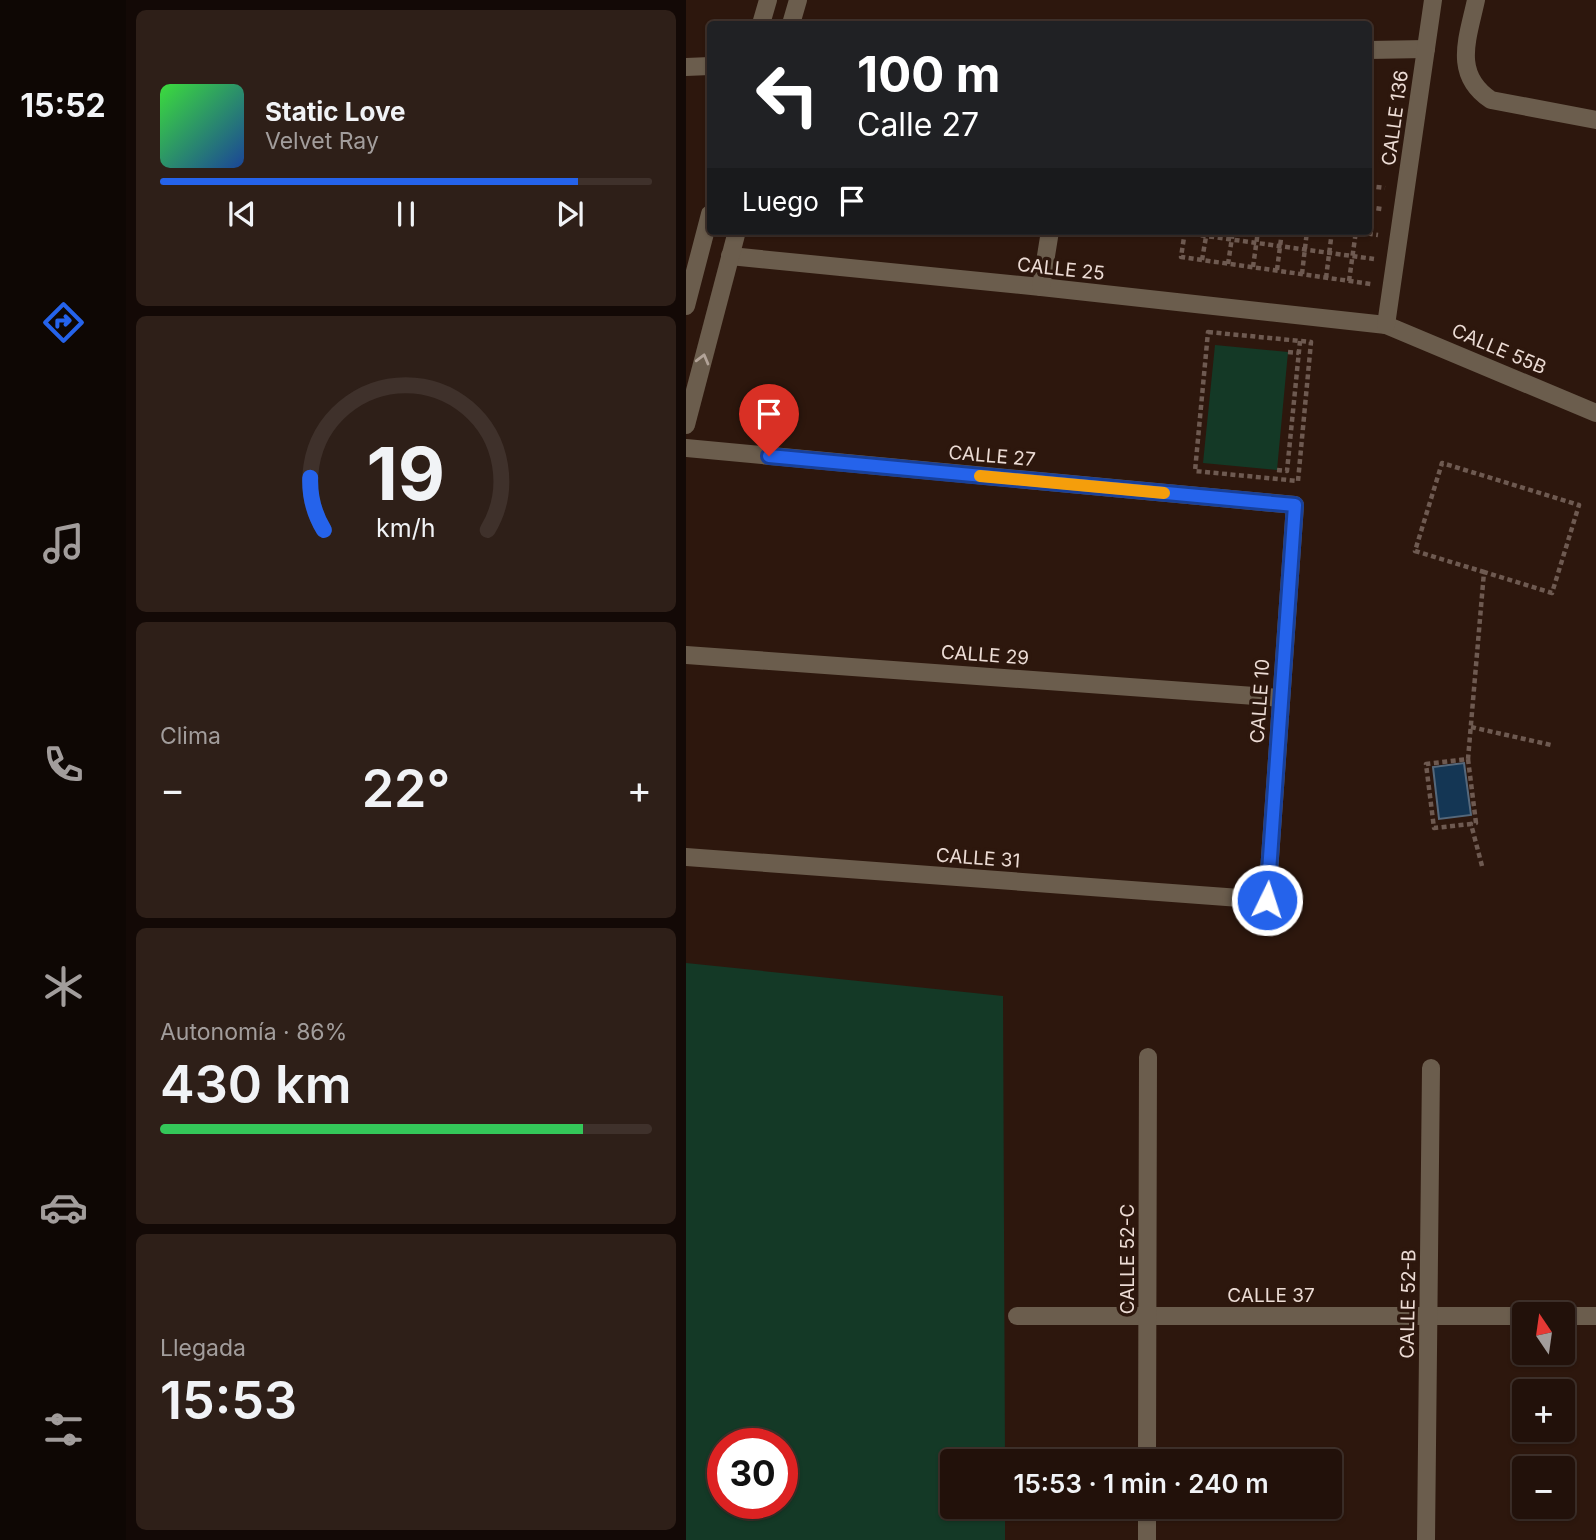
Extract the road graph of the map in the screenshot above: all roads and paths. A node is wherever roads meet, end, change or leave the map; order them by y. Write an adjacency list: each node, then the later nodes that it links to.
1 (768, 0): 5 (street)
2 (798, 0): 6 (street)
3 (1433, 0): 7 (street, CALLE 136)
4 (1476, 0): 11 (street)
5 (762, 21)
6 (793, 21)
7 (1426, 49): 8 (street); 47 (street, CALLE 136)
8 (1372, 50)
9 (707, 66): 10 (street)
10 (686, 67)
11 (1596, 120)
12 (1372, 187): 13 (path)
13 (1391, 189)
14 (707, 223): 39 (street)
15 (1372, 234): 27 (path)
16 (736, 235): 33 (street)
17 (1049, 235): 45 (street)
18 (1184, 235): 35 (path)
19 (1206, 235): 35 (path)
20 (1210, 235): 28 (path)
21 (1232, 235): 28 (path)
22 (1257, 235): 29 (path)
23 (1281, 235): 30 (path)
24 (1307, 235): 31 (path)
25 (1331, 235): 32 (path)
26 (1355, 235): 34 (path)
27 (1385, 236)
28 (1231, 240): 29 (path); 37 (path)
29 (1256, 243): 30 (path); 38 (path)
30 (1280, 246): 31 (path); 40 (path)
31 (1305, 249): 32 (path); 41 (path)
32 (1329, 253): 34 (path); 42 (path)
33 (730, 256): 45 (street, CALLE 25); 52 (street, one-way to 33)
34 (1353, 256): 36 (path); 43 (path)
35 (1202, 260): 37 (path)
36 (1382, 260)
37 (1228, 264): 38 (path)
38 (1253, 267): 40 (path)
39 (691, 270): 46 (street)
40 (1277, 270): 41 (path)
41 (1302, 274): 42 (path)
42 (1326, 278): 43 (path)
43 (1349, 281): 44 (path)
44 (1378, 285)
45 (1041, 288): 47 (street, CALLE 25)
46 (686, 306)
47 (1387, 325): 51 (street, CALLE 55B)
48 (1300, 341): 48 (path); 50 (path)
49 (1288, 352): 50 (path)
50 (1299, 353): 54 (path)
51 (1596, 412)
52 (686, 425)
53 (686, 448): 55 (street, CALLE 27)
54 (1276, 470)
55 (1295, 505): 58 (street, CALLE 10)
56 (1484, 572): 56 (path); 59 (path)
57 (686, 654): 58 (street, CALLE 29)
58 (1281, 698): 65 (street, CALLE 10)
59 (1471, 727): 60 (path); 61 (path)
60 (1551, 745)
61 (1468, 759): 62 (path); 62 (path)
62 (1471, 824): 64 (path)
63 (686, 857): 65 (street, CALLE 31)
64 (1482, 866)
65 (1267, 900)
66 (1148, 1057): 73 (street, CALLE 52-C)
67 (1431, 1068): 69 (street, CALLE 52-B)
68 (1596, 1315): 71 (street)
69 (1429, 1316): 70 (street, CALLE 37); 73 (street, CALLE 37); 77 (street, CALLE 52-B)
70 (1512, 1316)
71 (1575, 1316)
72 (1017, 1317): 73 (street, CALLE 37)
73 (1148, 1317): 74 (street, CALLE 52-C)
74 (1147, 1449)
75 (1147, 1519): 76 (street)
76 (1147, 1540)
77 (1426, 1540)

